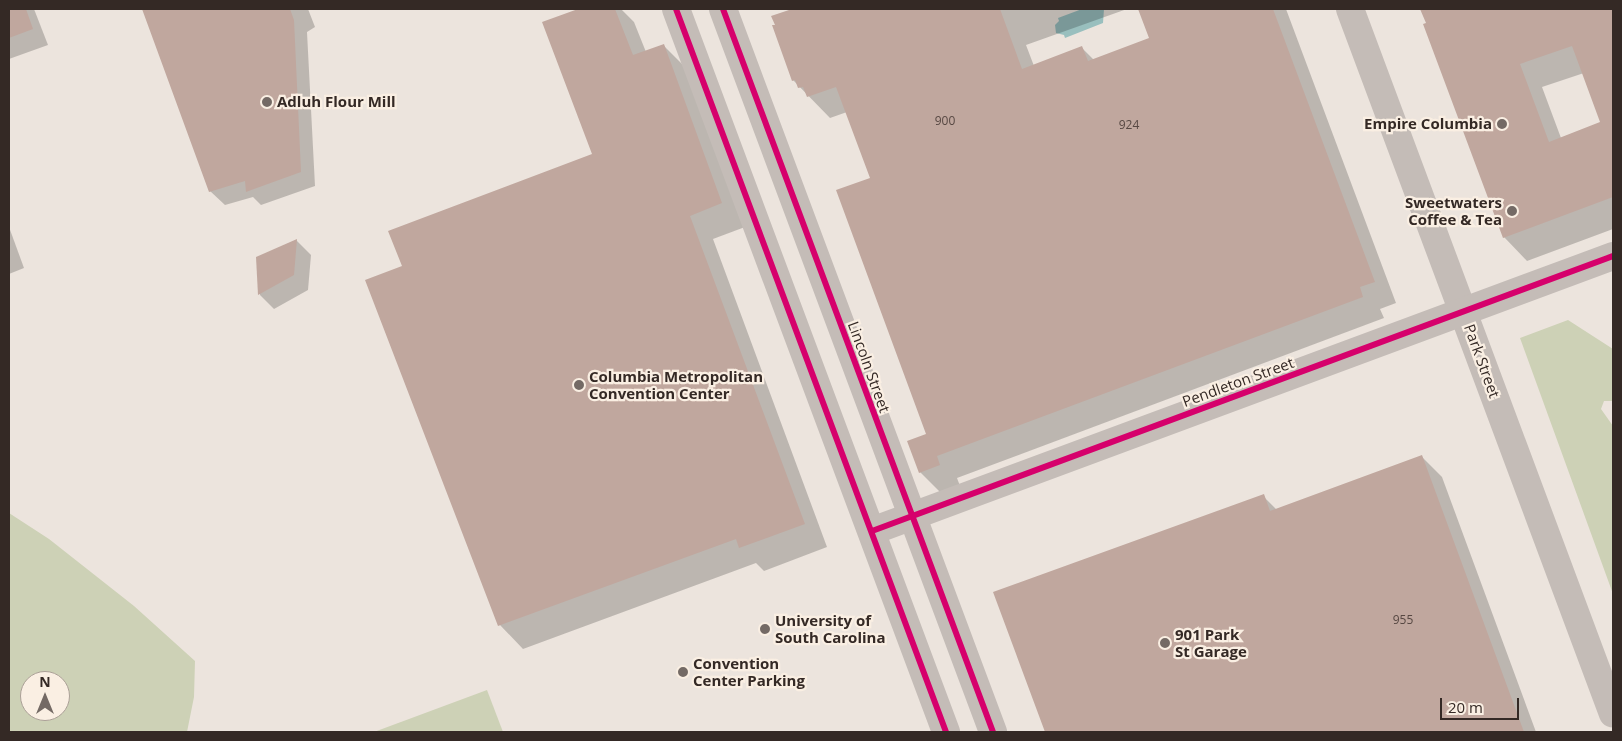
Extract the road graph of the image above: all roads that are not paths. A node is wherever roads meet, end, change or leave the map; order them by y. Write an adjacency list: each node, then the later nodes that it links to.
1 (676, 9): 7 (street)
2 (723, 9): 6 (street, Lincoln Street)
3 (1350, 9): 5 (street, Park Street)
4 (1613, 256): 5 (street, Pendleton Street)
5 (1463, 312): 6 (street, Pendleton Street); 8 (street, Park Street)
6 (911, 517): 7 (street, Pendleton Street); 10 (street, Lincoln Street)
7 (872, 531): 9 (street)
8 (1613, 714)
9 (946, 732)
10 (994, 732)

